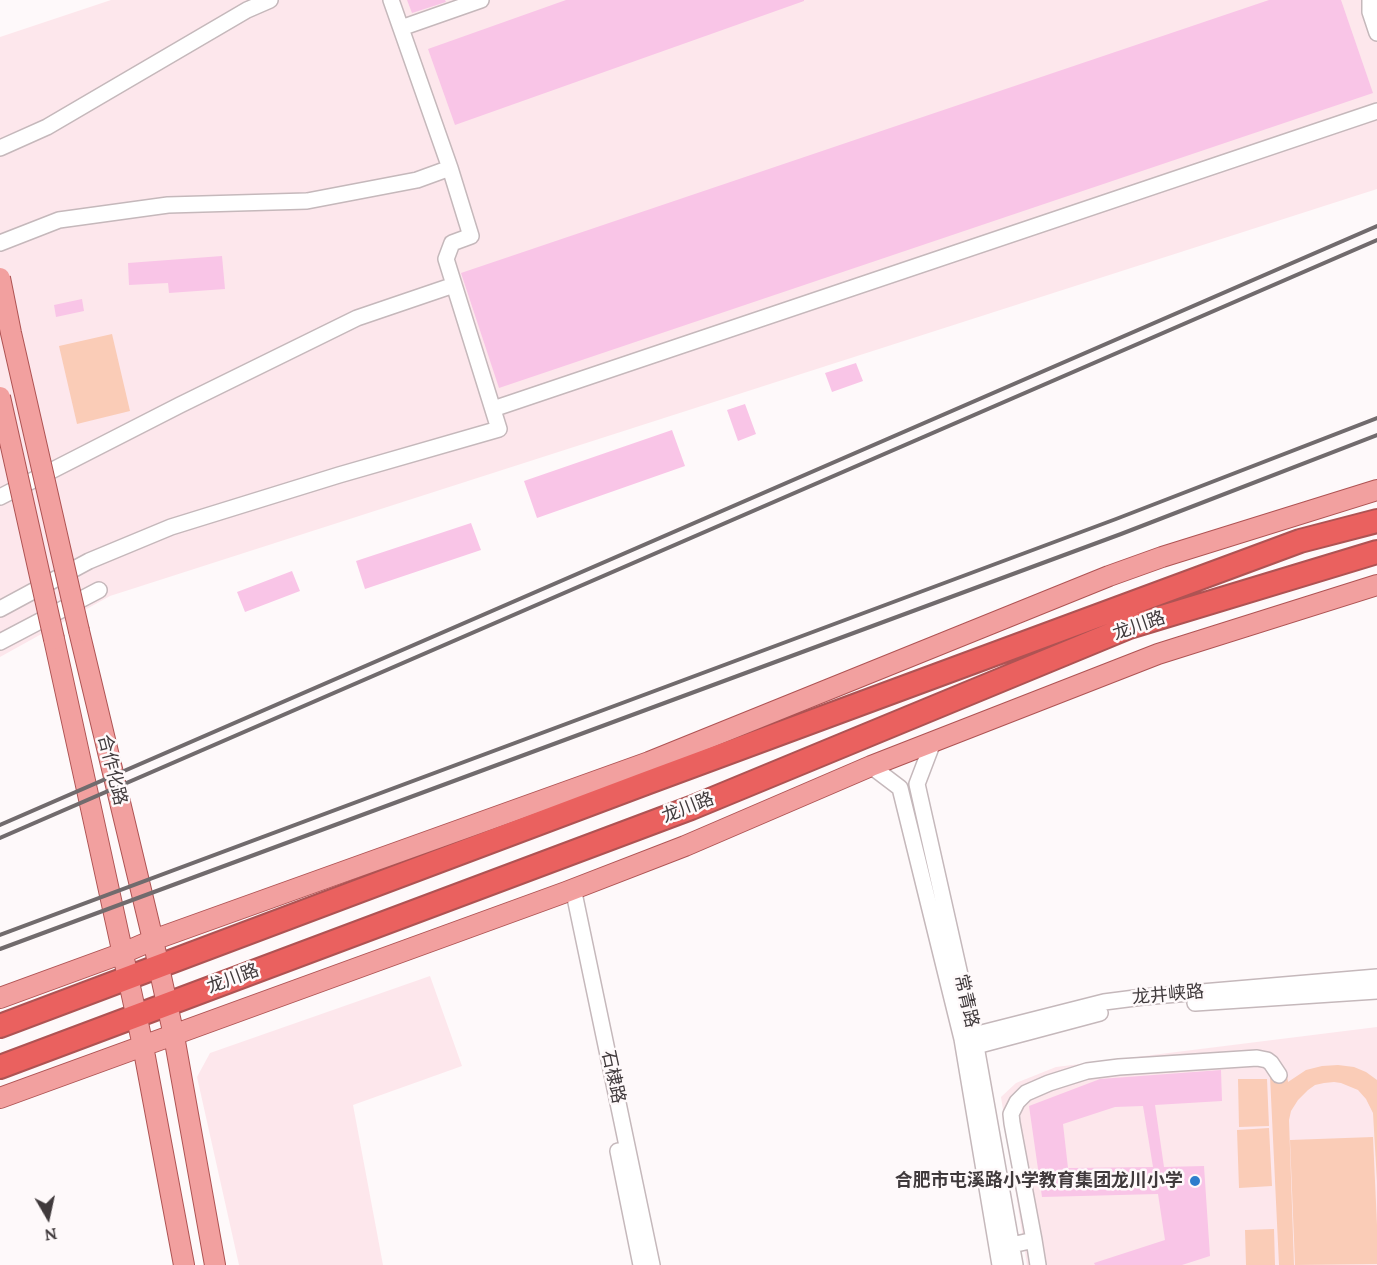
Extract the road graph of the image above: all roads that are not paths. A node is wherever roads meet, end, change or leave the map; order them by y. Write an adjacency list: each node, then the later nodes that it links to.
1 (270, 0): 8 (street)
2 (391, 0): 5 (street)
3 (481, 0): 5 (street)
4 (1370, 0): 6 (street)
5 (401, 28): 9 (street)
6 (1377, 33)
7 (1377, 111): 14 (street)
8 (0, 148)
9 (450, 168): 10 (street); 12 (street)
10 (0, 243)
11 (0, 278): 26 (main road, 合作化路, bridge)
12 (454, 285): 14 (street); 16 (street)
13 (0, 397): 27 (main road, 合作化路, bridge)
14 (492, 409): 21 (street)
15 (1377, 490): 26 (main road)
16 (0, 498)
17 (1377, 521): 28 (highway, 龙川路)
18 (1377, 552): 33 (highway, 龙川路)
19 (1376, 586): 23 (main road, 龙川路)
20 (99, 590): 22 (street)
21 (0, 609)
22 (0, 642)
23 (933, 742): 24 (main road, 龙川路); 37 (street, 常青路)
24 (871, 766): 25 (main road, 龙川路); 37 (street, 常青路)
25 (569, 890): 36 (main road, 龙川路); 46 (street, 石棣路); 47 (street, 石棣路)
26 (153, 940): 27 (main road); 28 (main road, 合作化路)
27 (123, 953): 30 (main road, 合作化路); 32 (main road)
28 (158, 966): 30 (highway, 龙川路); 33 (main road, 合作化路)
29 (1377, 977): 37 (street, 龙井峡路)
30 (129, 978): 34 (main road, 合作化路); 35 (highway, 龙川路)
31 (1377, 991): 37 (street, 龙井峡路)
32 (0, 998)
33 (167, 1003): 34 (highway, 龙川路); 36 (main road, 合作化路)
34 (137, 1016): 38 (main road, 合作化路); 39 (highway, 龙川路)
35 (0, 1026)
36 (174, 1036): 38 (main road, 龙川路); 45 (main road, 合作化路)
37 (969, 1043): 43 (street, 常青路)
38 (143, 1046): 41 (main road, 龙川路); 44 (main road, 合作化路)
39 (0, 1067)
40 (1279, 1075): 42 (street)
41 (0, 1098)
42 (1034, 1240): 43 (street); 50 (street)
43 (1005, 1246): 48 (street, 常青路); 49 (street, 常青路)
44 (184, 1265)
45 (215, 1265)
46 (641, 1265)
47 (652, 1265)
48 (1000, 1265)
49 (1015, 1265)
50 (1038, 1265)

